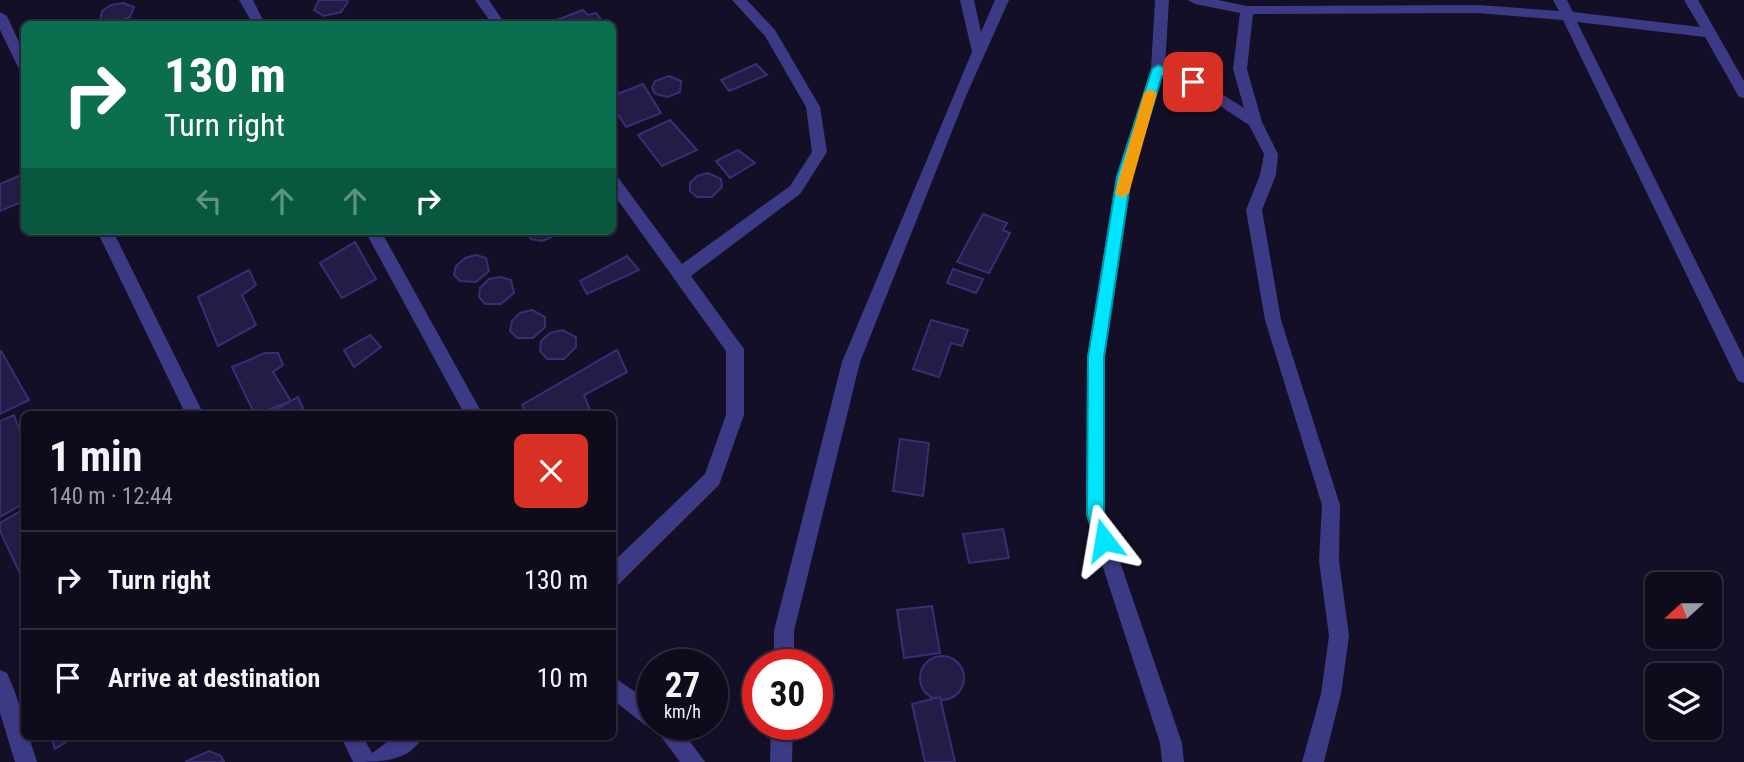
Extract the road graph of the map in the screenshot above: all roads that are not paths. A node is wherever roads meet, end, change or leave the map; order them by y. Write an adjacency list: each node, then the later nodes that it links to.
1 (246, 0): 14 (street)
2 (482, 0): 15 (street)
3 (739, 0): 25 (street)
4 (967, 0): 17 (street)
5 (1002, 0): 17 (street)
6 (1162, 0): 19 (street)
7 (1195, 0): 11 (street)
8 (1560, 0): 13 (street)
9 (1691, 0): 16 (street)
10 (1367, 5): 11 (street); 13 (street)
11 (1247, 10): 21 (street)
12 (0, 16): 18 (street)
13 (1568, 16): 16 (street); 26 (street)
14 (257, 21)
15 (497, 21)
16 (1708, 33): 20 (street)
17 (979, 53): 30 (street)
18 (21, 60)
19 (1158, 69): 21 (street); 43 (street)
20 (1744, 93)
21 (1255, 122): 44 (street)
22 (616, 185): 25 (street)
23 (107, 235): 27 (street)
24 (375, 235): 28 (street)
25 (681, 274): 29 (street)
26 (1744, 376)
27 (193, 411)
28 (472, 411)
29 (616, 573)
30 (784, 649)
31 (0, 680): 38 (street)
32 (616, 689): 33 (street)
33 (637, 705)
34 (354, 740): 39 (street)
35 (407, 740): 40 (street)
36 (676, 740): 41 (street)
37 (782, 740): 42 (street)
38 (26, 762)
39 (365, 762)
40 (378, 762)
41 (694, 762)
42 (781, 762)
43 (1173, 762)
44 (1313, 762)

